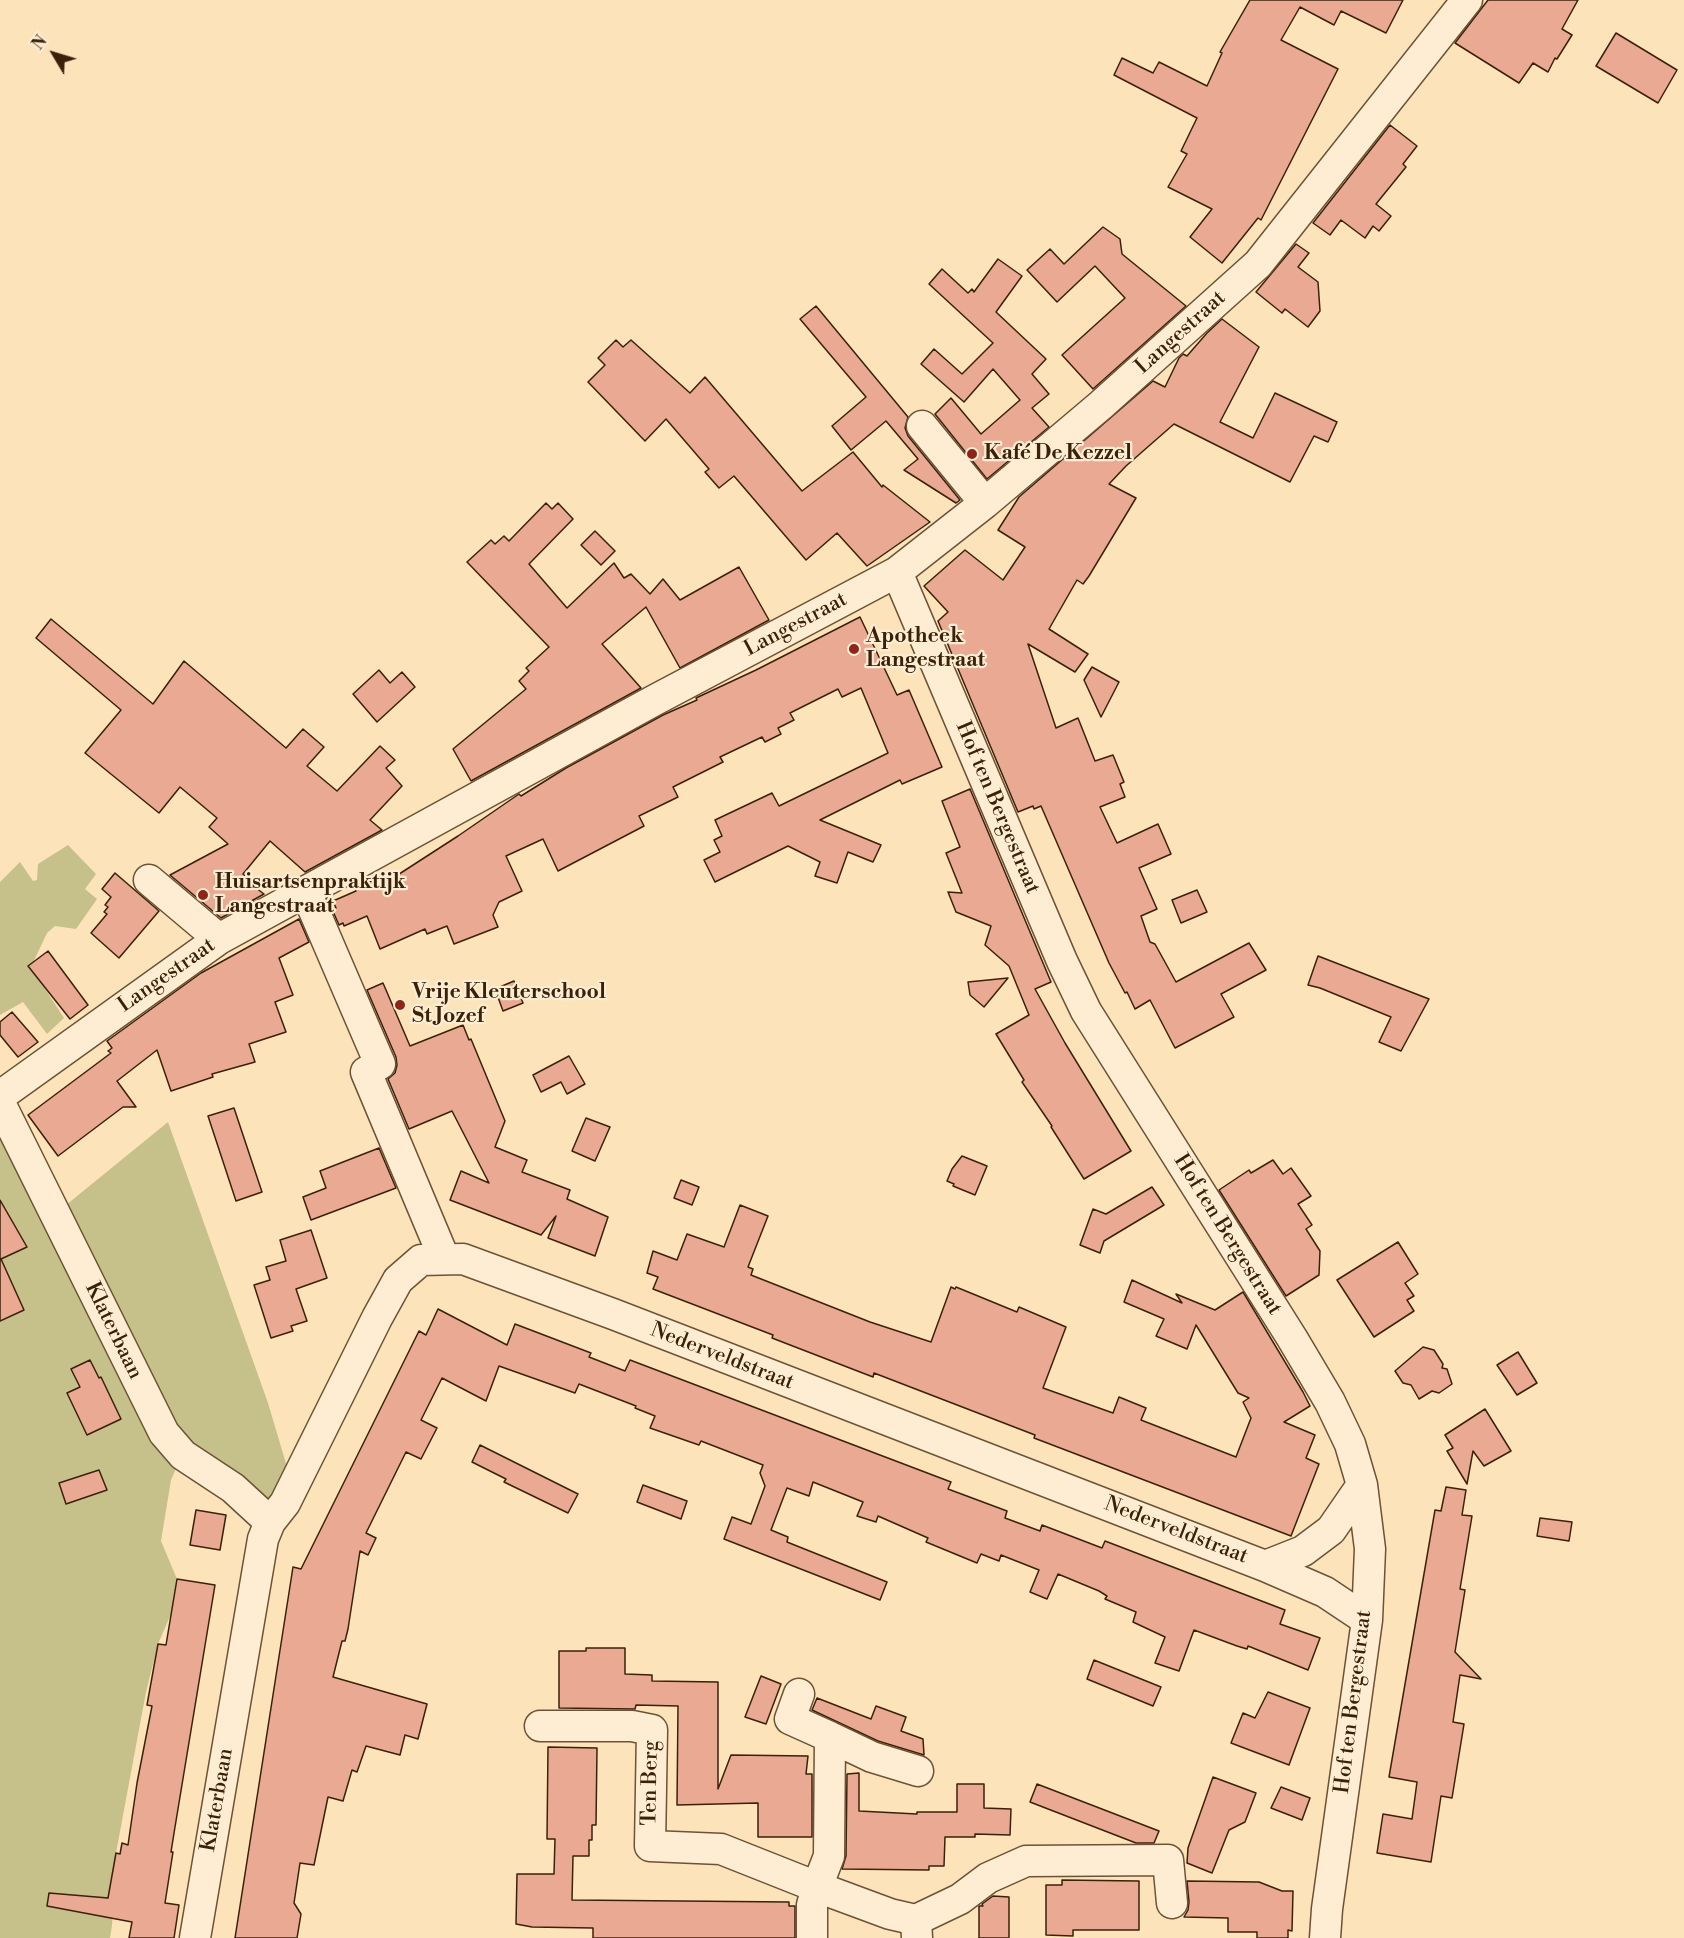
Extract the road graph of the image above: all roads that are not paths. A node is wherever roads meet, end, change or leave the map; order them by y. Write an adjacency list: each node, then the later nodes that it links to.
1 (1467, 0): 3 (street, Langestraat)
2 (922, 426): 3 (street)
3 (986, 503): 4 (street, Langestraat)
4 (897, 572): 6 (street, Langestraat); 11 (street, Hof ten Bergestraat)
5 (149, 880): 7 (street)
6 (306, 892): 7 (street, Langestraat); 10 (street)
7 (219, 939): 8 (street, Langestraat)
8 (0, 1096)
9 (0, 1103): 13 (street, Klaterbaan)
10 (444, 1258): 12 (street, Nederveldstraat); 14 (street, Nederveldstraat)
11 (1362, 1485): 14 (street, Nederveldstraat); 15 (street, Hof ten Bergestraat)
12 (293, 1487): 13 (street, Klaterbaan)
13 (270, 1522): 23 (street, Klaterbaan)
14 (1265, 1566): 15 (street, Nederveldstraat)
15 (1367, 1620): 25 (street, Hof ten Bergestraat)
16 (799, 1694): 18 (street)
17 (540, 1726): 20 (street, Ten Berg)
18 (830, 1737): 19 (street); 20 (street)
19 (918, 1772)
20 (817, 1887): 22 (street, Ten Berg); 24 (street)
21 (1172, 1903): 22 (street, Ten Berg)
22 (916, 1929)
23 (195, 1938)
24 (812, 1938)
25 (1325, 1938)

